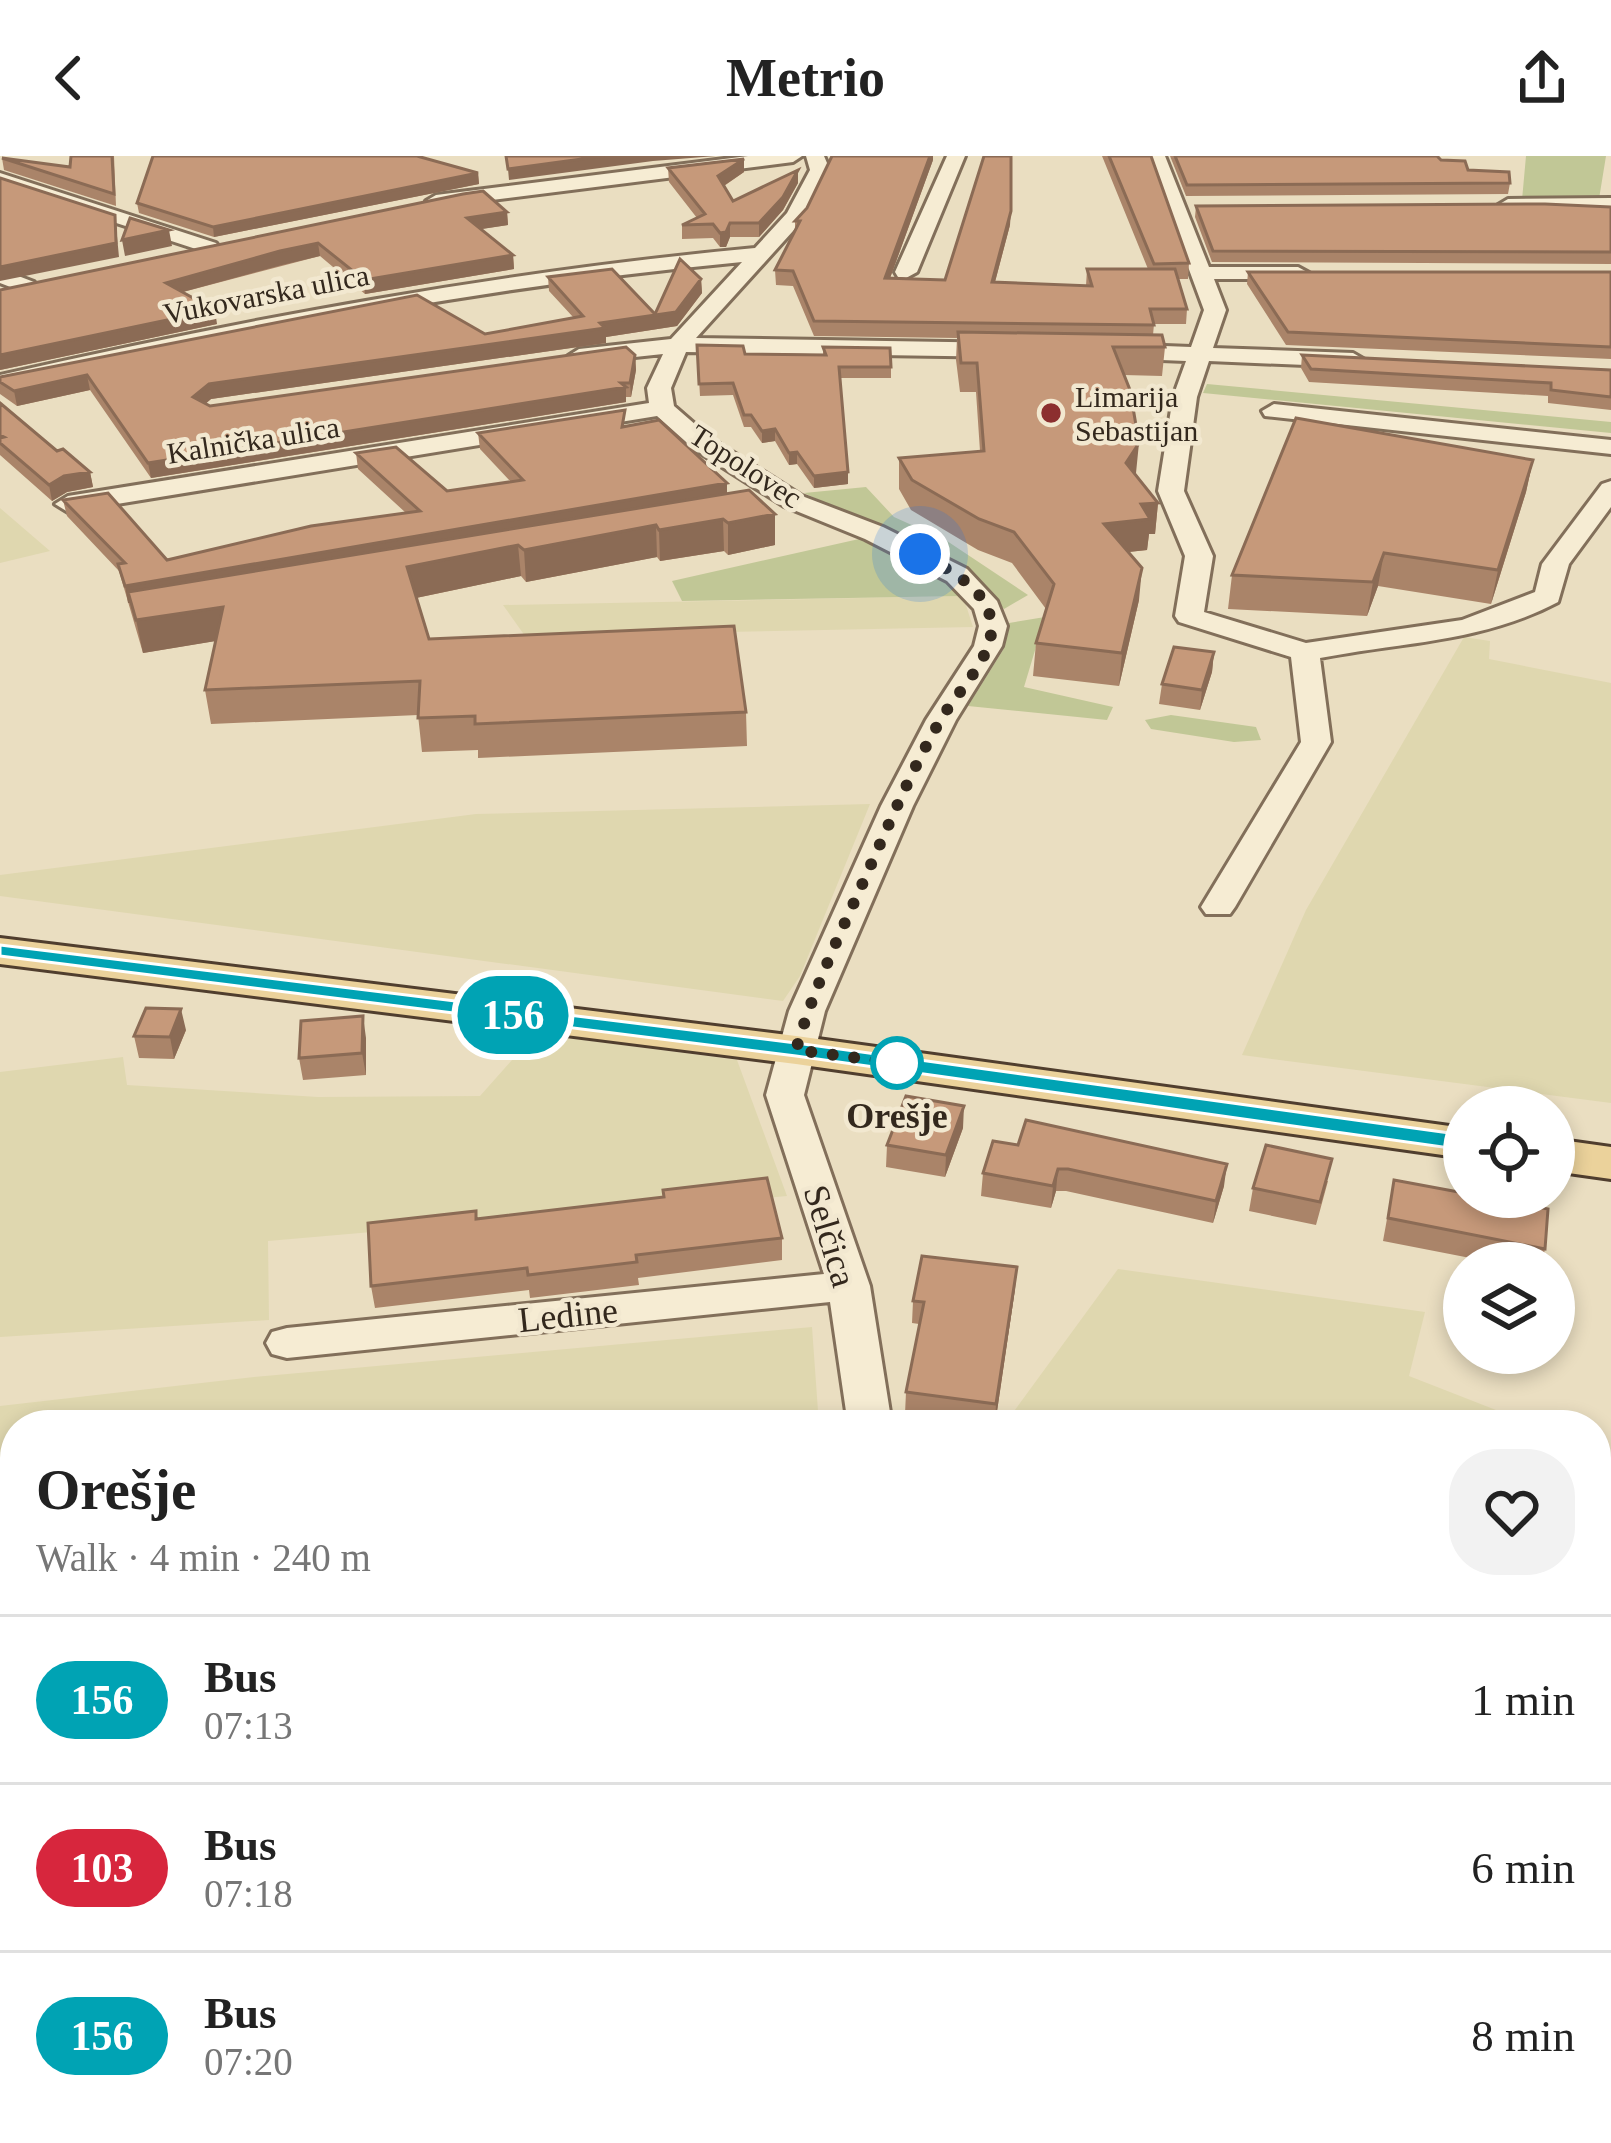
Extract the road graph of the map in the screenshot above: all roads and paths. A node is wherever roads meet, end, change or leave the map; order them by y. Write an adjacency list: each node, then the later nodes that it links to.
1 (793, 156): 6 (street)
2 (815, 156): 9 (street, Topolovec)
3 (956, 156): 11 (street)
4 (1156, 156): 12 (street)
5 (0, 178): 10 (street)
6 (422, 204)
7 (1611, 204): 8 (street)
8 (1496, 205)
9 (760, 254): 16 (street, Topolovec); 22 (street, Vukovarska ulica)
10 (163, 257)
11 (906, 272)
12 (1202, 273): 13 (street); 19 (street)
13 (1315, 273)
14 (0, 274): 15 (street)
15 (0, 293)
16 (678, 345): 17 (street); 20 (street); 23 (street, Topolovec)
17 (1040, 350)
18 (1086, 351): 19 (street)
19 (1202, 352): 21 (street); 31 (street)
20 (557, 359)
21 (1378, 361)
22 (0, 382)
23 (662, 408): 27 (street, Topolovec); 28 (street, Kalnička ulica)
24 (1274, 412): 25 (street)
25 (1611, 447)
26 (1611, 489): 30 (street)
27 (793, 501): 29 (street); 34 (street, Topolovec)
28 (68, 503)
29 (750, 509)
30 (1599, 527): 31 (street)
31 (1305, 652): 32 (street)
32 (1218, 907)
33 (0, 951): 34 (main road)
34 (796, 1050): 35 (main road); 38 (street, Selčica)
35 (1443, 1139)
36 (1575, 1158): 37 (main road)
37 (1611, 1163)
38 (848, 1286): 39 (street, Ledine); 40 (street, Selčica)
39 (287, 1343)
40 (868, 1410)

